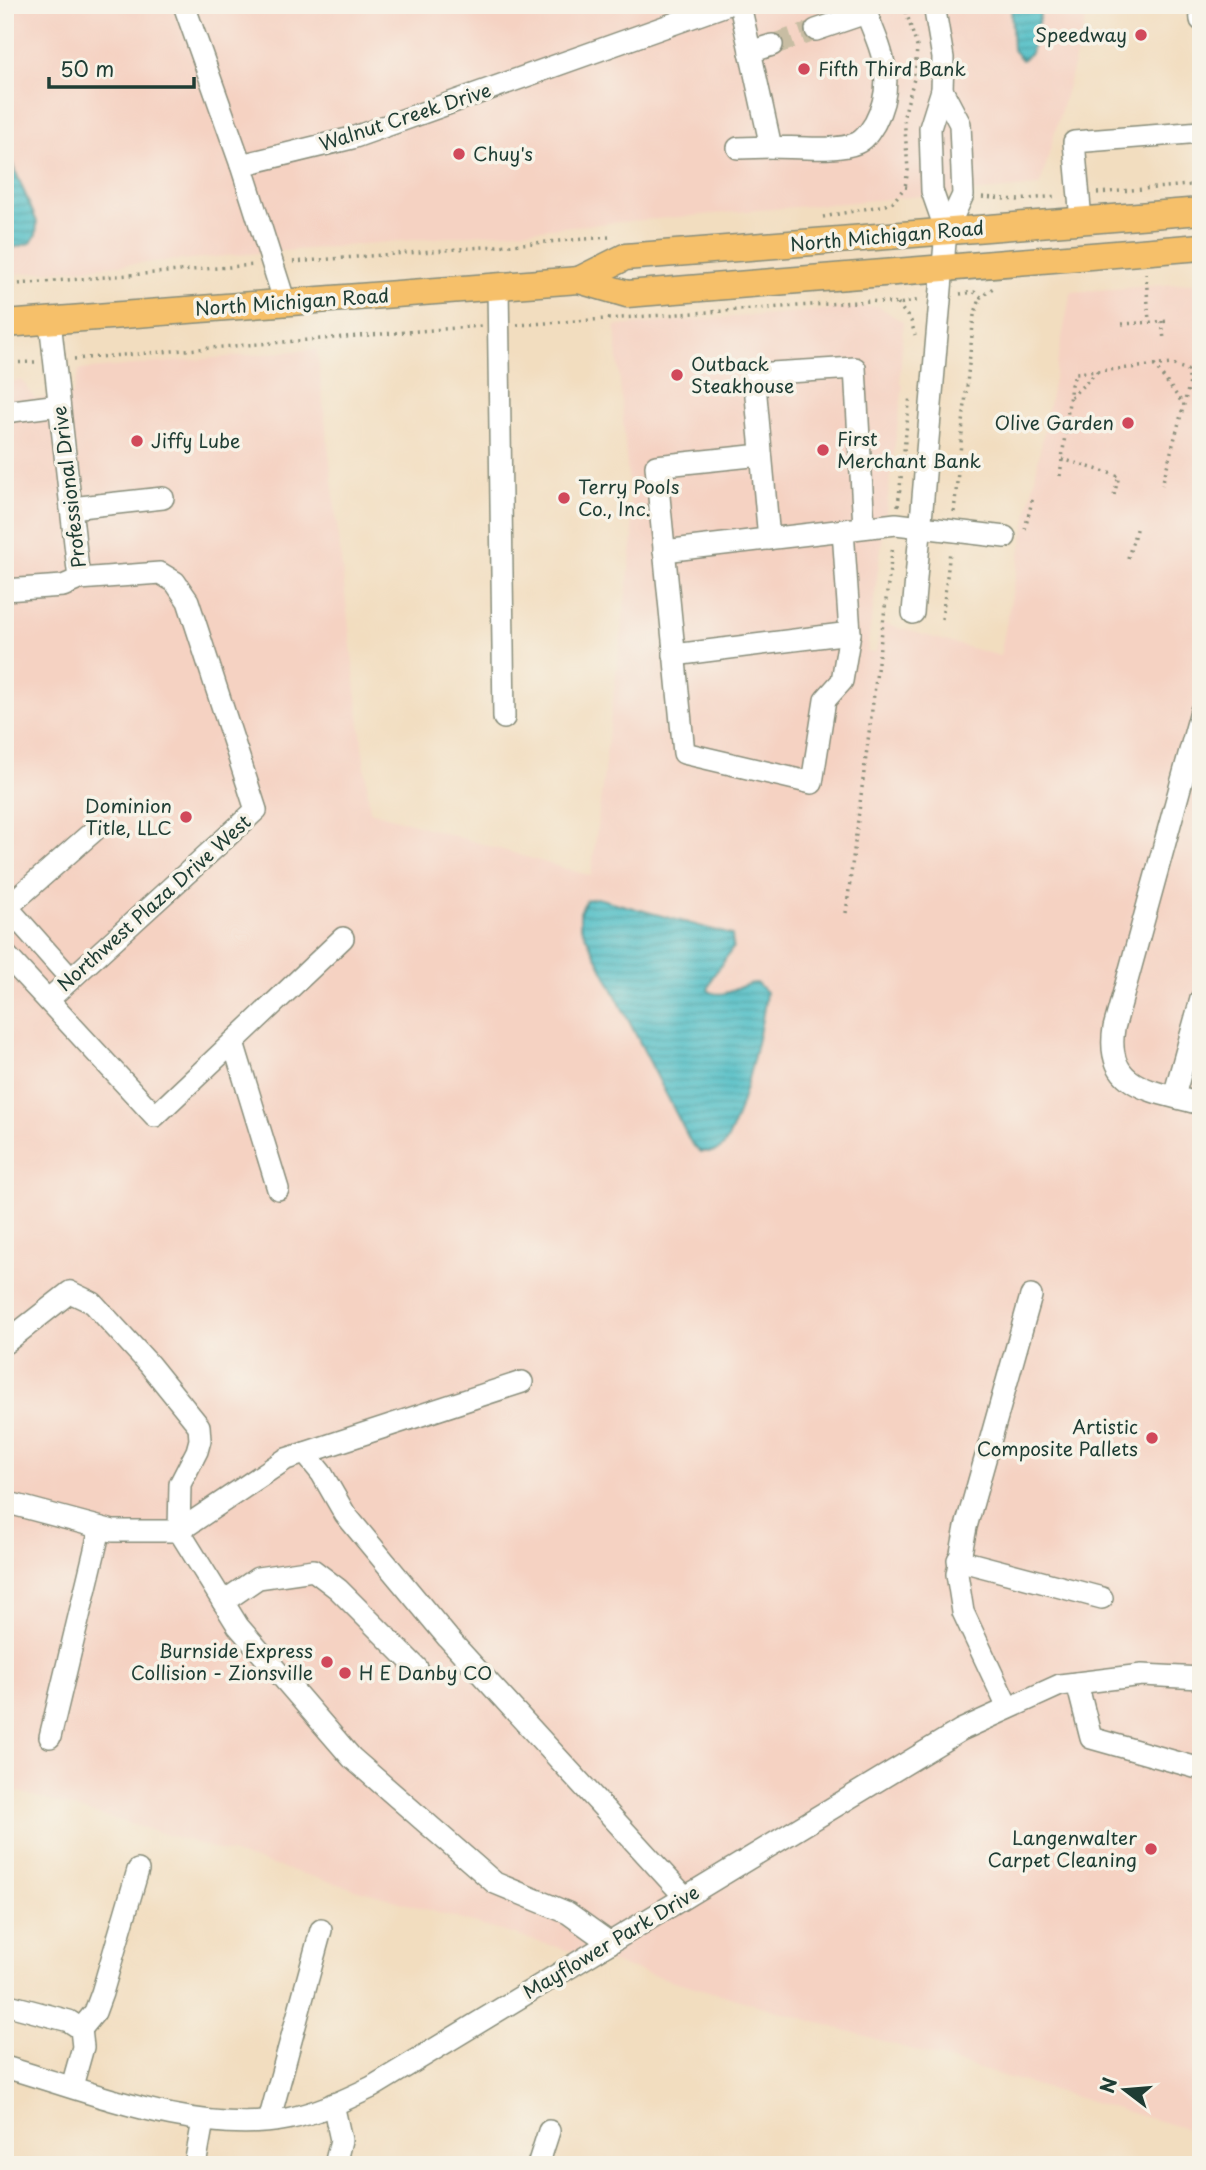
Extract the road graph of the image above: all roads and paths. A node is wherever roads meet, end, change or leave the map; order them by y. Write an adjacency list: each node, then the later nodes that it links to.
1 (184, 5): 14 (street)
2 (726, 5): 14 (street, Walnut Creek Drive)
3 (740, 5): 9 (street)
4 (904, 5): 15 (path)
5 (934, 5): 10 (street)
6 (865, 9): 7 (street); 12 (street)
7 (816, 30)
8 (772, 45): 9 (street)
9 (750, 52): 12 (street)
10 (942, 90): 16 (street); 20 (street)
11 (1201, 132): 19 (street)
12 (771, 147): 13 (street)
13 (738, 148)
14 (241, 165): 23 (street)
15 (905, 187): 16 (path); 18 (path)
16 (932, 191): 20 (street)
17 (1201, 211): 19 (main road, North Michigan Road)
18 (818, 218)
19 (1081, 220): 20 (main road, North Michigan Road)
20 (946, 231): 24 (street); 28 (main road, North Michigan Road)
21 (615, 237): 23 (path)
22 (1201, 247): 24 (main road, North Michigan Road)
23 (272, 264): 29 (path); 34 (street)
24 (943, 268): 28 (main road, North Michigan Road); 32 (street)
25 (1160, 272): 26 (path)
26 (1146, 273): 27 (path); 39 (path)
27 (1133, 274)
28 (579, 280): 31 (main road, North Michigan Road)
29 (5, 285)
30 (1001, 285): 33 (path)
31 (498, 286): 34 (main road, North Michigan Road); 42 (street)
32 (941, 297): 33 (path); 35 (path); 63 (street)
33 (981, 297): 66 (path)
34 (285, 303): 36 (main road, North Michigan Road)
35 (898, 304): 42 (path); 44 (path)
36 (50, 321): 40 (main road, North Michigan Road); 45 (street, Professional Drive)
37 (1163, 321): 38 (path); 39 (path); 43 (path)
38 (1170, 321)
39 (1149, 322): 41 (path)
40 (5, 324)
41 (1122, 324)
42 (498, 325): 45 (path); 78 (street)
43 (1164, 340)
44 (915, 344)
45 (54, 360): 46 (path); 51 (street, Professional Drive)
46 (5, 363)
47 (1154, 365): 48 (path); 52 (path); 52 (path)
48 (1100, 369): 50 (path); 50 (path)
49 (911, 386): 62 (path)
50 (1069, 399): 55 (path)
51 (59, 405): 53 (street); 61 (street, Professional Drive)
52 (1184, 405): 57 (path)
53 (5, 412)
54 (761, 456): 65 (street); 68 (street); 69 (street)
55 (1062, 459): 56 (path); 58 (path)
56 (1060, 476)
57 (1162, 485)
58 (1114, 495)
59 (1033, 497): 67 (path)
60 (163, 498): 61 (street)
61 (71, 508): 71 (street, Professional Drive)
62 (896, 524): 63 (street); 65 (street); 82 (path)
63 (922, 526): 66 (street); 73 (street)
64 (1137, 526): 70 (path)
65 (854, 529): 68 (street); 75 (street)
66 (952, 529): 67 (street); 74 (path)
67 (1015, 533)
68 (769, 539): 69 (street)
69 (664, 551): 76 (street)
70 (1128, 558)
71 (79, 579): 72 (street, Professional Drive); 85 (street, Northwest Plaza Drive West)
72 (5, 590)
73 (913, 612)
74 (942, 619)
75 (850, 633): 76 (street); 76 (street)
76 (674, 655)
77 (1201, 711): 79 (street)
78 (504, 718)
79 (1196, 749): 89 (street)
80 (96, 829): 81 (street)
81 (6, 908): 85 (street)
82 (846, 913)
83 (343, 938): 88 (street)
84 (5, 954): 87 (street, Northwest Plaza Drive West)
85 (71, 979): 87 (street, Northwest Plaza Drive West)
86 (1201, 999): 89 (street)
87 (48, 1000): 88 (street, Northwest Plaza Drive West)
88 (233, 1042): 91 (street)
89 (1174, 1096): 90 (street)
90 (1201, 1104)
91 (278, 1189)
92 (1031, 1296): 99 (street)
93 (5, 1343): 98 (street)
94 (522, 1382): 95 (street)
95 (305, 1453): 98 (street); 109 (street)
96 (5, 1502): 97 (street)
97 (100, 1529): 98 (street); 106 (street)
98 (179, 1531): 101 (street)
99 (958, 1560): 100 (street); 105 (street)
100 (1102, 1598)
101 (223, 1602): 102 (street); 111 (street)
102 (417, 1668)
103 (1201, 1678): 104 (street, Mayflower Park Drive)
104 (1077, 1683): 105 (street, Mayflower Park Drive); 107 (street)
105 (1008, 1708): 109 (street, Mayflower Park Drive)
106 (50, 1737)
107 (1201, 1769)
108 (138, 1870): 113 (street)
109 (685, 1897): 111 (street, Mayflower Park Drive)
110 (321, 1930): 118 (street)
111 (610, 1943): 116 (street, Mayflower Park Drive)
112 (5, 2004): 113 (street)
113 (81, 2029): 115 (street)
114 (5, 2067): 115 (street, Mayflower Park Drive)
115 (72, 2086): 117 (street, Mayflower Park Drive)
116 (333, 2104): 118 (street, Mayflower Park Drive); 121 (street)
117 (203, 2121): 118 (street, Mayflower Park Drive); 120 (street)
118 (269, 2121)
119 (549, 2132): 122 (street)
120 (195, 2165)
121 (335, 2165)
122 (538, 2165)

